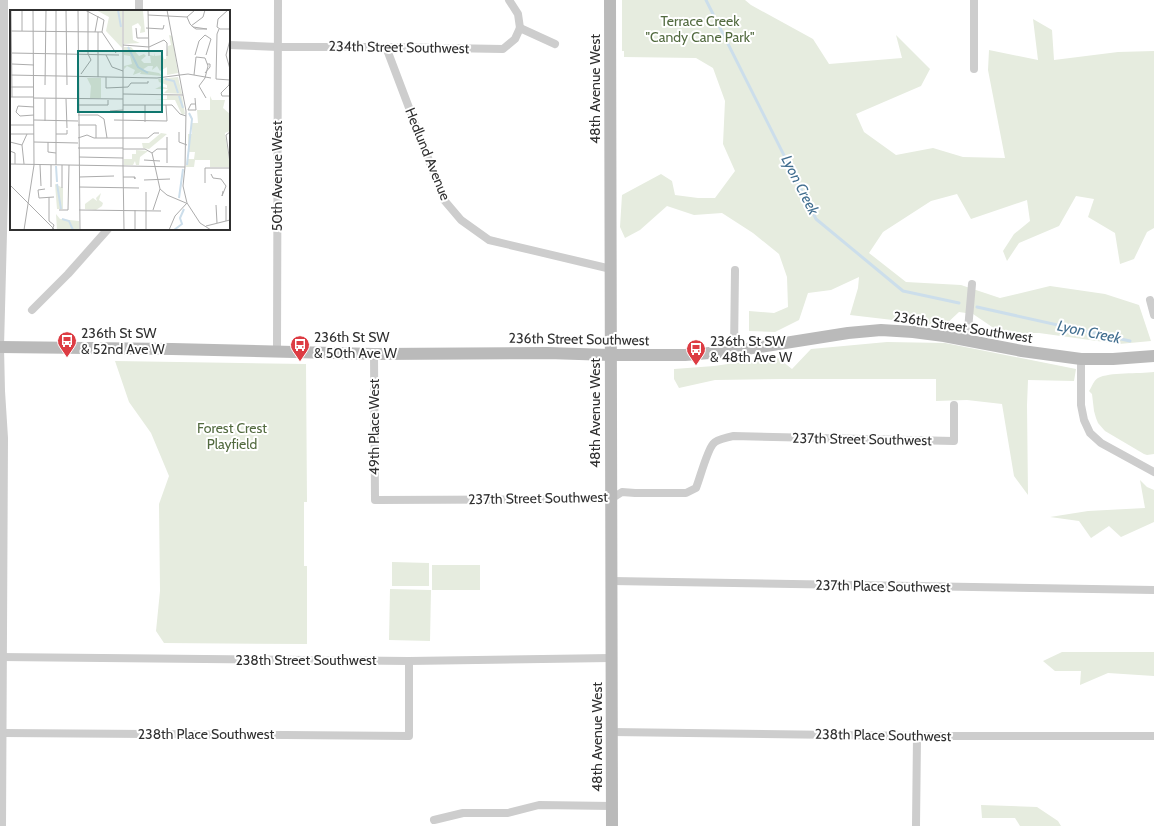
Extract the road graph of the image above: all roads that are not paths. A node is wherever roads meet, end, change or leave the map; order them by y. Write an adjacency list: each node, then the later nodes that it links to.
1 (4, 0): 7 (street)
2 (278, 0): 10 (street, 50th Avenue West)
3 (509, 0): 6 (street)
4 (610, 0): 14 (main road, 48th Avenue West)
5 (974, 0): 12 (street)
6 (520, 28): 8 (street); 11 (street, 234th Street Southwest)
7 (5, 42): 21 (street)
8 (555, 44)
9 (230, 45): 10 (street, 234th Street Southwest)
10 (278, 46): 11 (street, 234th Street Southwest); 22 (street, 50th Avenue West)
11 (386, 46): 14 (street, Hedlund Avenue)
12 (974, 70)
13 (107, 230): 18 (street)
14 (611, 269): 25 (main road, 48th Avenue West)
15 (735, 270): 23 (street)
16 (972, 284): 20 (street)
17 (1150, 300): 19 (street)
18 (32, 310)
19 (1154, 315)
20 (966, 341): 23 (main road, 236th Street Southwest); 27 (main road, 236th Street Southwest)
21 (0, 347): 22 (main road, 236th Street Southwest); 34 (street)
22 (277, 351): 24 (main road, 236th Street Southwest)
23 (734, 351): 25 (main road, 236th Street Southwest)
24 (374, 354): 25 (main road, 236th Street Southwest); 31 (street, 49th Place West)
25 (610, 355): 30 (main road, 48th Avenue West)
26 (1154, 356): 27 (main road, 236th Street Southwest)
27 (1081, 359): 29 (street)
28 (954, 405): 30 (street, 237th Street Southwest)
29 (1154, 472)
30 (611, 499): 31 (street, 237th Street Southwest); 32 (main road, 48th Avenue West)
31 (375, 500)
32 (612, 582): 33 (street, 237th Place Southwest); 35 (main road, 48th Avenue West)
33 (1154, 590)
34 (2, 657): 36 (street, 238th Street Southwest); 38 (street)
35 (611, 658): 36 (street, 238th Street Southwest); 37 (main road, 48th Avenue West)
36 (409, 661): 38 (street, 238th Place Southwest)
37 (612, 732): 39 (street, 238th Place Southwest); 41 (main road, 48th Avenue West)
38 (3, 733): 43 (street)
39 (917, 736): 40 (street, 238th Place Southwest); 45 (street)
40 (1154, 736)
41 (612, 806): 42 (street); 44 (main road, 48th Avenue West)
42 (434, 820)
43 (2, 826)
44 (612, 826)
45 (916, 826)

